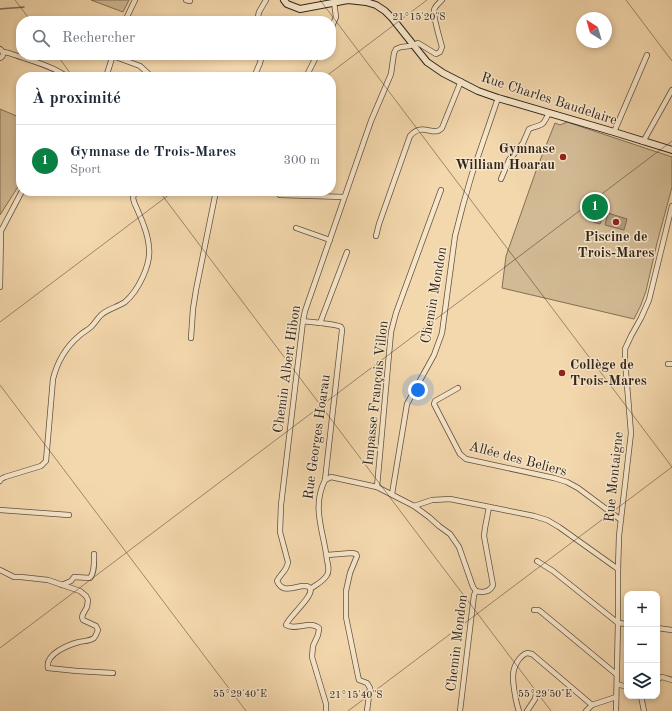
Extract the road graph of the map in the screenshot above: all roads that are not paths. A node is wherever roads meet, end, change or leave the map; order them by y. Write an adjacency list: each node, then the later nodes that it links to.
1 (135, 0): 7 (street)
2 (266, 0): 8 (street)
3 (284, 0): 6 (main road, Rue Charles Baudelaire)
4 (442, 0): 10 (street)
5 (366, 1): 6 (main road, Rue Charles Baudelaire); 10 (main road, Rue Charles Baudelaire)
6 (334, 2): 9 (street)
7 (127, 16)
8 (258, 16)
9 (336, 16)
10 (413, 45): 25 (main road, Rue Charles Baudelaire); 38 (street, Chemin Albert Hibon)
11 (1, 51): 12 (street); 14 (street)
12 (16, 55)
13 (647, 55): 29 (street)
14 (0, 58)
15 (30, 60): 20 (street)
16 (111, 60): 21 (street)
17 (125, 60): 22 (street)
18 (261, 60): 23 (street)
19 (314, 60): 24 (street)
20 (60, 72)
21 (108, 72)
22 (147, 72)
23 (256, 72)
24 (308, 72)
25 (460, 82): 27 (main road, Rue Charles Baudelaire); 41 (street)
26 (672, 90): 30 (street)
27 (498, 98): 28 (main road, Rue Charles Baudelaire); 52 (street, Chemin Mondon)
28 (549, 113): 29 (main road, Rue Charles Baudelaire); 32 (street)
29 (614, 132): 30 (main road, Rue Charles Baudelaire)
30 (643, 142): 31 (main road, Rue Charles Baudelaire)
31 (672, 150)
32 (500, 179)
33 (441, 190): 51 (street, Impasse François Villon)
34 (19, 196): 44 (street)
35 (134, 196): 50 (street)
36 (215, 196): 47 (street)
37 (312, 196): 38 (street)
38 (344, 197): 42 (street, Chemin Albert Hibon)
39 (672, 206): 57 (street, Rue Montaigne)
40 (296, 228): 42 (street)
41 (376, 236)
42 (330, 240): 45 (street, Chemin Albert Hibon)
43 (347, 252): 46 (street)
44 (0, 287)
45 (303, 321): 46 (street); 64 (street, Chemin Albert Hibon)
46 (320, 323): 49 (street, Rue Georges Hoarau)
47 (191, 338)
48 (458, 388): 57 (street, Allée des Beliers)
49 (325, 480): 51 (street, Chemin Mondon); 59 (street, Rue Georges Hoarau)
50 (0, 481)
51 (377, 487): 52 (street, Chemin Mondon)
52 (392, 494): 53 (street, Chemin Mondon)
53 (414, 506): 54 (street); 65 (street, Chemin Mondon)
54 (489, 507): 61 (street); 65 (street)
55 (0, 510): 56 (street)
56 (69, 515)
57 (621, 520): 61 (street, Rue Montaigne)
58 (94, 554): 63 (street)
59 (327, 555): 64 (street, Rue Georges Hoarau); 82 (street)
60 (537, 561): 67 (street)
61 (618, 569): 67 (street, Rue Montaigne)
62 (0, 570): 63 (street)
63 (62, 585): 71 (street)
64 (310, 589): 81 (street)
65 (476, 591): 83 (street, Chemin Mondon)
66 (534, 610): 72 (street)
67 (618, 622): 68 (street); 72 (street, Rue Montaigne)
68 (624, 623)
69 (660, 628): 70 (street)
70 (672, 630)
71 (112, 674)
72 (616, 674): 75 (street, Rue Montaigne)
73 (660, 677): 74 (street)
74 (672, 680)
75 (616, 684): 76 (street); 78 (street, Rue Montaigne)
76 (624, 686)
77 (536, 694): 85 (street)
78 (616, 696): 80 (street); 87 (street, Rue Montaigne)
79 (642, 699): 88 (street)
80 (592, 704): 84 (street); 86 (street)
81 (326, 711)
82 (367, 711)
83 (460, 711)
84 (519, 711)
85 (527, 711)
86 (586, 711)
87 (616, 711)
88 (644, 711)

